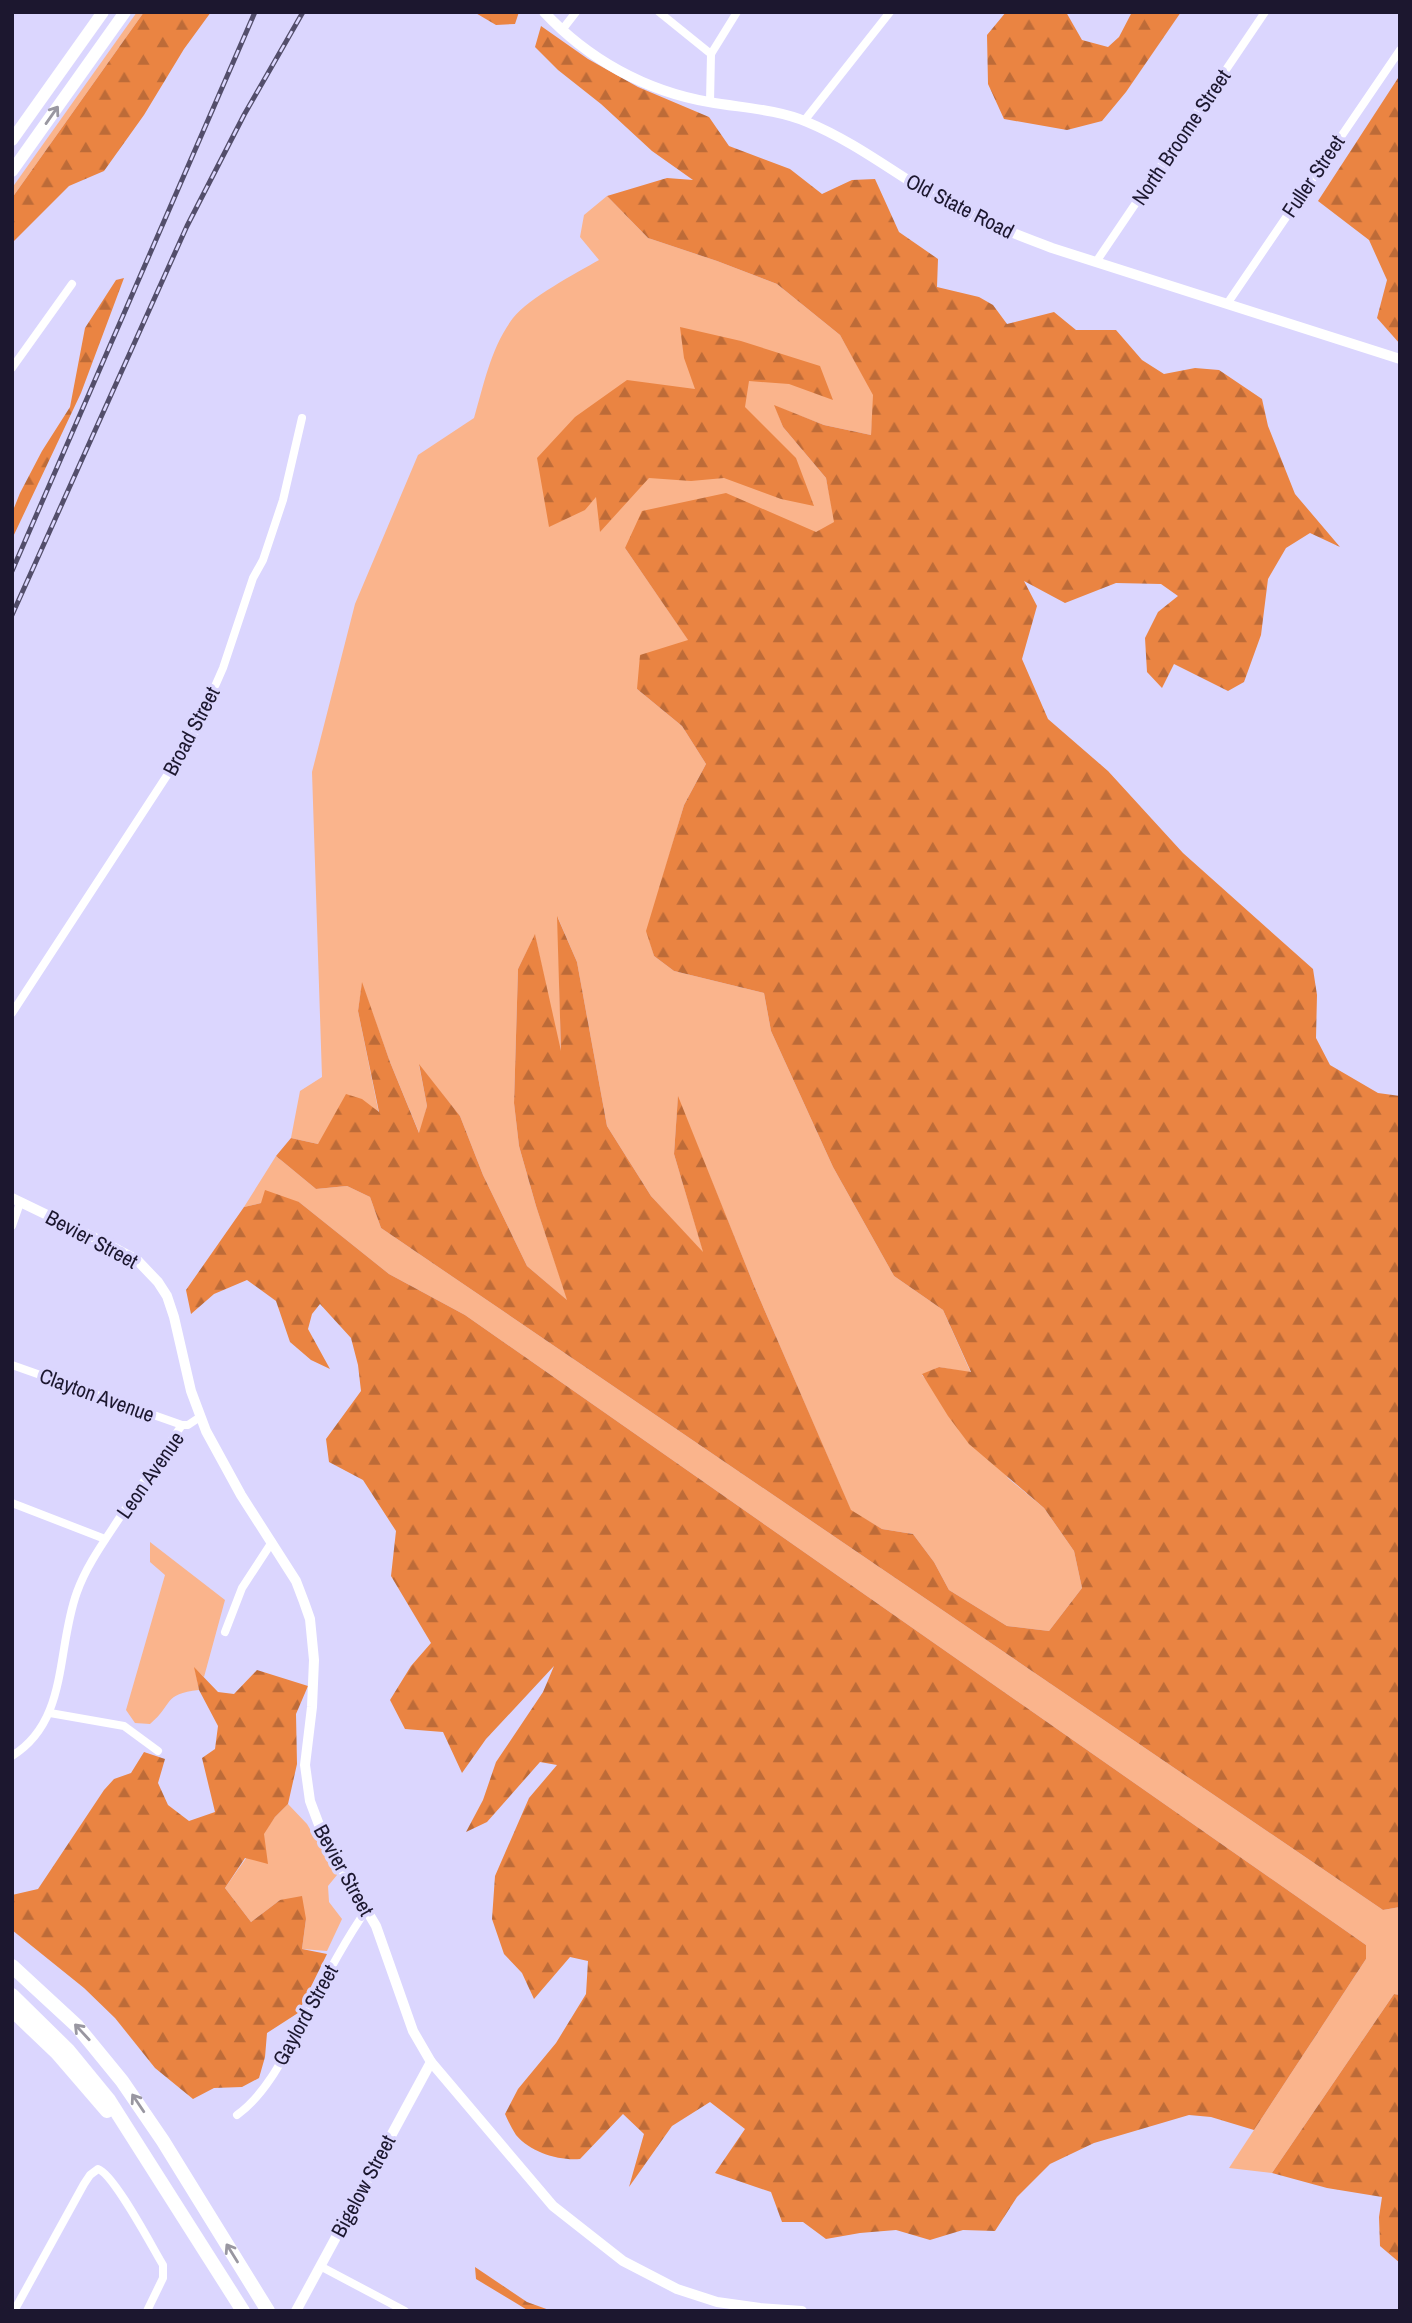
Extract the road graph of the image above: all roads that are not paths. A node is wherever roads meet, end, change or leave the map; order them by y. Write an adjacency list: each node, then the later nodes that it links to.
1 (103, 12): 14 (main road)
2 (125, 12): 15 (main road, one-way to 2)
3 (544, 12): 9 (street, Old State Road)
4 (576, 12): 9 (street)
5 (659, 12): 11 (street)
6 (737, 12): 11 (street)
7 (890, 12): 13 (street)
8 (1265, 12): 16 (street, North Broome Street)
9 (562, 30): 12 (street, Old State Road)
10 (1400, 50): 18 (street, Fuller Street)
11 (711, 54): 12 (street)
12 (710, 102): 13 (street, Old State Road)
13 (804, 121): 16 (street, Old State Road)
14 (12, 139)
15 (12, 171)
16 (1096, 262): 18 (street, Old State Road)
17 (72, 284): 20 (street)
18 (1227, 304): 19 (street, Old State Road)
19 (1400, 359)
20 (12, 368)
21 (302, 418): 22 (street, Broad Street)
22 (12, 1013)
23 (16, 1201): 24 (street); 26 (street, Bevier Street)
24 (12, 1226)
25 (12, 1365): 27 (street, Clayton Avenue)
26 (200, 1417): 27 (street, Leon Avenue); 30 (street, Bevier Street)
27 (182, 1425): 29 (street, Leon Avenue)
28 (12, 1503): 29 (street)
29 (105, 1539): 32 (street, Leon Avenue)
30 (272, 1542): 31 (street); 35 (street, Bevier Street)
31 (225, 1632)
32 (50, 1713): 33 (street); 34 (street)
33 (158, 1751)
34 (12, 1756)
35 (367, 1909): 41 (street, Bevier Street); 42 (street, Gaylord Street)
36 (12, 1957): 39 (highway)
37 (12, 1966): 39 (highway)
38 (12, 1995): 43 (highway)
39 (51, 2000): 49 (highway, one-way to 39)
40 (12, 2010): 43 (highway)
41 (430, 2062): 44 (street, Bigelow Street); 52 (street, Bevier Street)
42 (237, 2115)
43 (142, 2151): 48 (highway)
44 (320, 2266): 45 (street); 50 (street, Bigelow Street)
45 (391, 2308): 51 (street)
46 (14, 2311): 47 (street)
47 (147, 2311)
48 (243, 2311)
49 (268, 2311)
50 (296, 2311)
51 (405, 2311)
52 (802, 2311)

